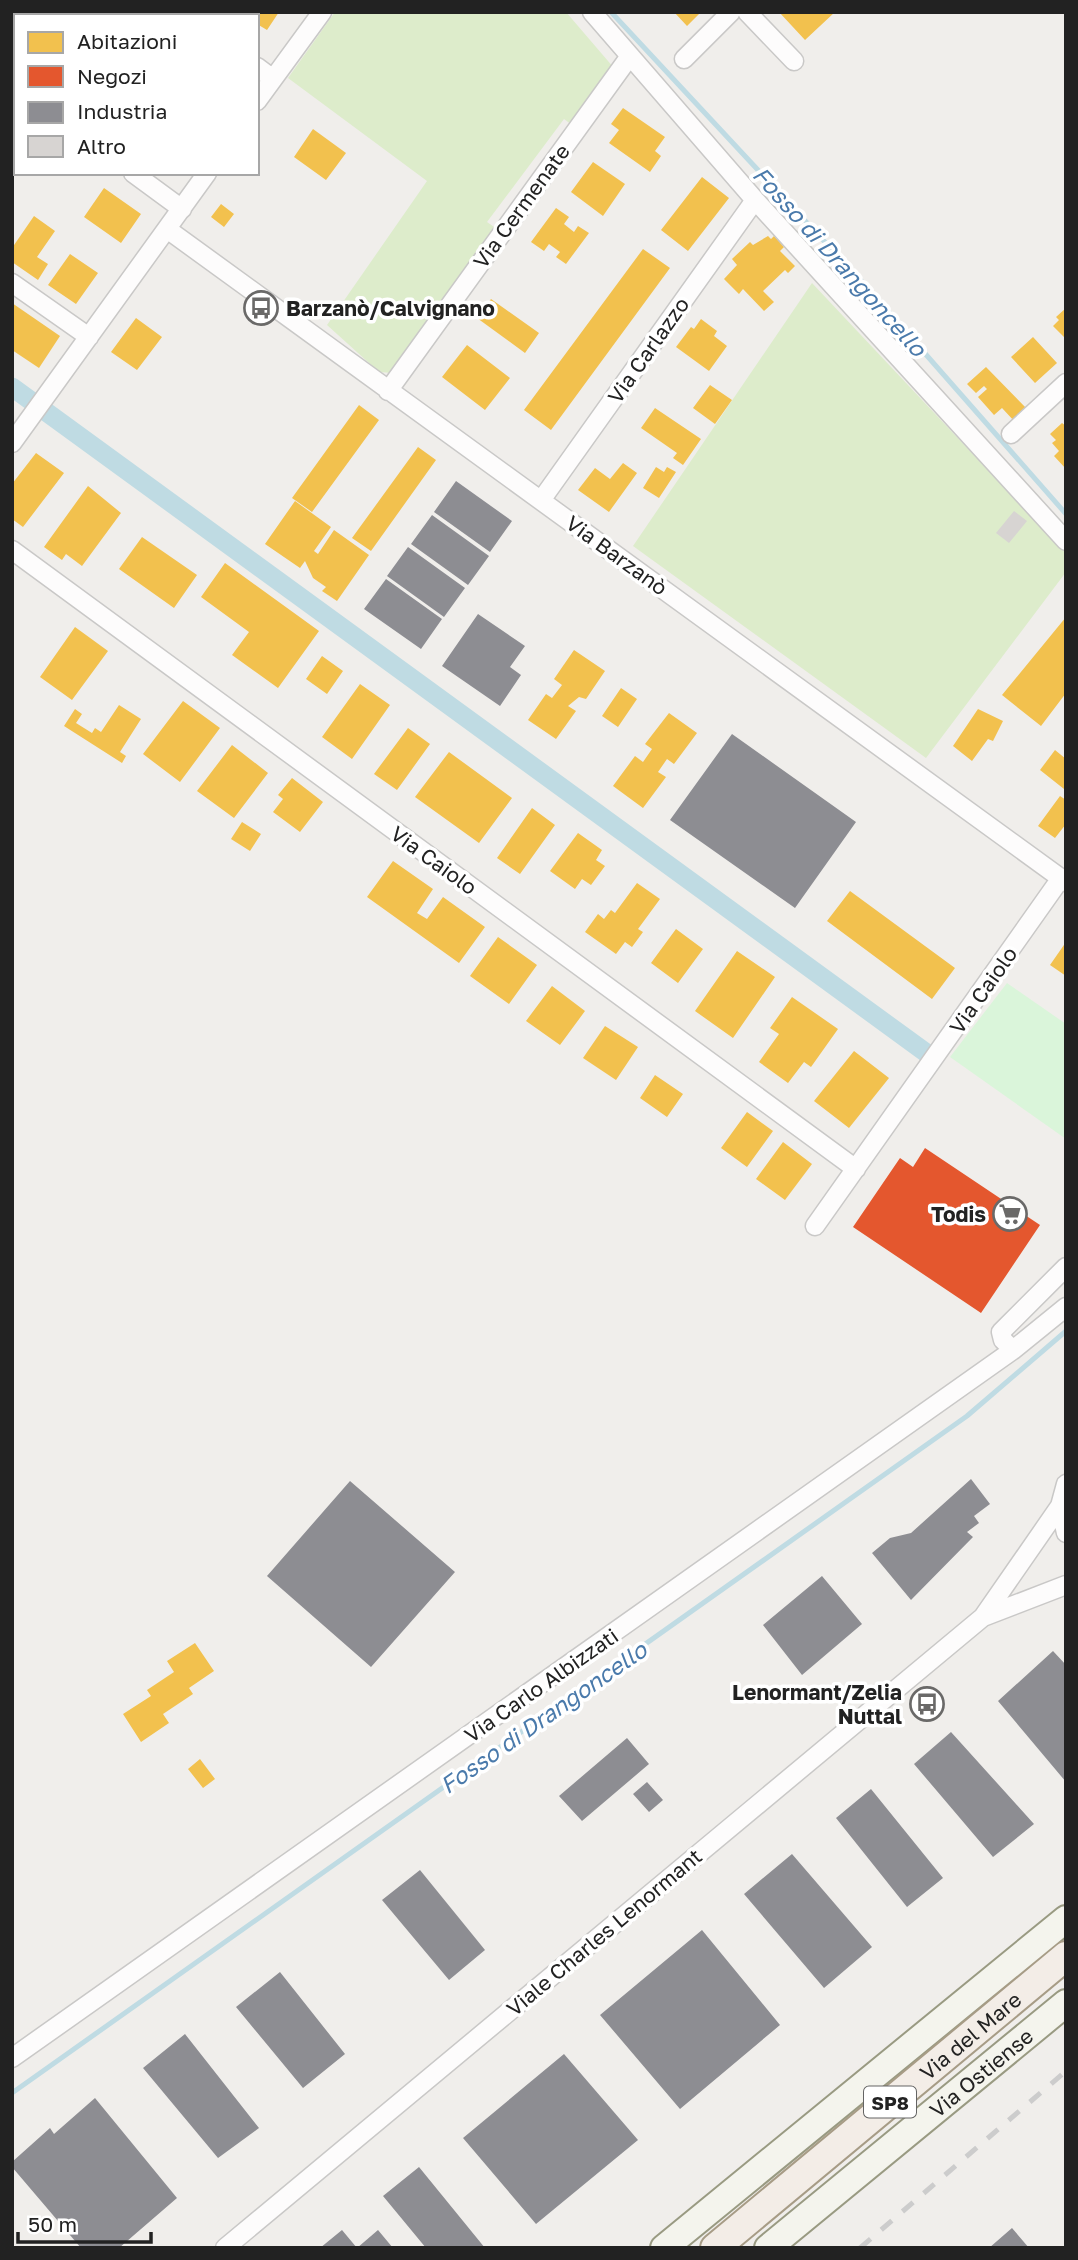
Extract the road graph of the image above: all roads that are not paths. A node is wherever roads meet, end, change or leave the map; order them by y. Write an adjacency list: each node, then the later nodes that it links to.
1 (322, 12): 9 (street)
2 (592, 12): 5 (street)
3 (731, 12): 6 (street)
4 (747, 12): 7 (street)
5 (630, 56): 13 (street); 19 (street, Via Cermenate)
6 (684, 59)
7 (794, 61)
8 (259, 68): 9 (street)
9 (273, 79): 10 (street)
10 (259, 98)
11 (136, 175): 14 (street)
12 (206, 175): 14 (street)
13 (755, 200): 22 (street, Via Carlazzo); 23 (street)
14 (182, 209): 15 (street)
15 (167, 229): 17 (street); 19 (street, Via Barzanò)
16 (12, 282): 17 (street)
17 (89, 337): 21 (street)
18 (1066, 383): 20 (street)
19 (388, 391): 22 (street, Via Barzanò)
20 (1011, 433)
21 (12, 443)
22 (542, 499): 25 (street, Via Barzanò)
23 (1066, 541)
24 (12, 550): 26 (street, Via Caiolo)
25 (1064, 880): 26 (street, Via Caiolo)
26 (856, 1169): 27 (street, Via Caiolo)
27 (815, 1226)
28 (1066, 1267): 30 (street)
29 (1066, 1307): 30 (street, Via Carlo Albizzati)
30 (1013, 1350): 39 (street, Via Carlo Albizzati)
31 (1066, 1484): 32 (street, Viale Charles Lenormant)
32 (1059, 1506): 33 (street); 35 (street, Viale Charles Lenormant)
33 (1066, 1533)
34 (1066, 1585): 35 (street, Viale Charles Lenormant)
35 (983, 1617): 40 (street, Viale Charles Lenormant)
36 (1066, 1919): 41 (main road)
37 (1066, 1956): 42 (main road, Via del Mare / SP8)
38 (1066, 2003): 43 (main road, Via Ostiense)
39 (12, 2058)
40 (225, 2248)
41 (664, 2248)
42 (715, 2248)
43 (768, 2248)

